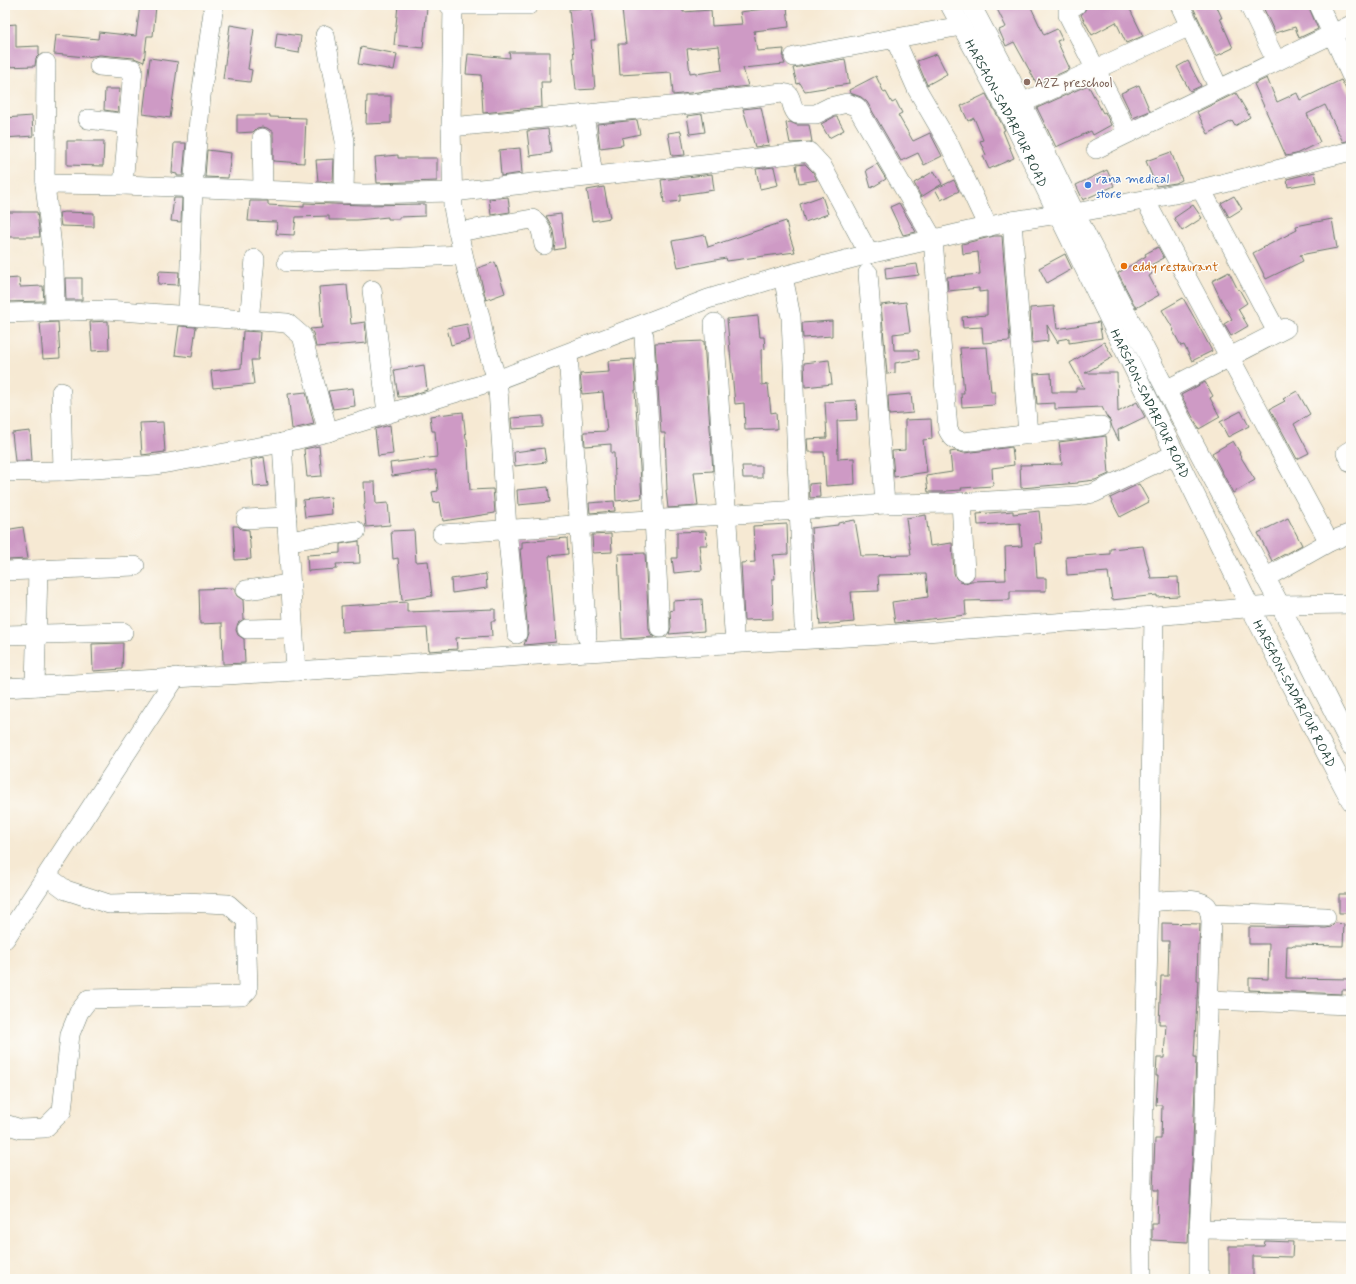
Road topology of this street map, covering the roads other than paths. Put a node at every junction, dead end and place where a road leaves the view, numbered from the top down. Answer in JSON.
{"nodes":[{"id":1,"x":214,"y":5,"type":"edge"},
{"id":2,"x":452,"y":5,"type":"edge"},
{"id":3,"x":529,"y":5,"type":"edge"},
{"id":4,"x":950,"y":5,"type":"edge"},
{"id":5,"x":971,"y":5,"type":"edge"},
{"id":6,"x":1076,"y":5,"type":"edge"},
{"id":7,"x":1180,"y":5,"type":"edge"},
{"id":8,"x":1249,"y":5,"type":"edge"},
{"id":9,"x":1319,"y":5,"type":"edge"},
{"id":10,"x":1351,"y":25,"type":"edge"},
{"id":11,"x":962,"y":26,"type":"junction"},
{"id":12,"x":1190,"y":26,"type":"junction"},
{"id":13,"x":1332,"y":34,"type":"junction"},
{"id":14,"x":325,"y":35,"type":"dead end"},
{"id":15,"x":895,"y":39,"type":"junction"},
{"id":16,"x":794,"y":57,"type":"dead end"},
{"id":17,"x":1276,"y":61,"type":"junction"},
{"id":18,"x":46,"y":63,"type":"dead end"},
{"id":19,"x":99,"y":66,"type":"dead end"},
{"id":20,"x":1095,"y":69,"type":"junction"},
{"id":21,"x":1351,"y":74,"type":"edge"},
{"id":22,"x":1220,"y":89,"type":"junction"},
{"id":23,"x":1022,"y":103,"type":"junction"},
{"id":24,"x":584,"y":114,"type":"junction"},
{"id":25,"x":88,"y":119,"type":"dead end"},
{"id":26,"x":128,"y":124,"type":"junction"},
{"id":27,"x":451,"y":127,"type":"junction"},
{"id":28,"x":1128,"y":134,"type":"junction"},
{"id":29,"x":262,"y":138,"type":"dead end"},
{"id":30,"x":1096,"y":149,"type":"dead end"},
{"id":31,"x":1351,"y":150,"type":"edge"},
{"id":32,"x":593,"y":176,"type":"junction"},
{"id":33,"x":45,"y":184,"type":"junction"},
{"id":34,"x":123,"y":185,"type":"junction"},
{"id":35,"x":193,"y":187,"type":"junction"},
{"id":36,"x":1201,"y":189,"type":"junction"},
{"id":37,"x":263,"y":190,"type":"junction"},
{"id":38,"x":453,"y":192,"type":"junction"},
{"id":39,"x":344,"y":193,"type":"junction"},
{"id":40,"x":1145,"y":200,"type":"junction"},
{"id":41,"x":1067,"y":213,"type":"junction"},
{"id":42,"x":1012,"y":221,"type":"junction"},
{"id":43,"x":988,"y":228,"type":"junction"},
{"id":44,"x":458,"y":232,"type":"junction"},
{"id":45,"x":933,"y":239,"type":"junction"},
{"id":46,"x":544,"y":245,"type":"dead end"},
{"id":47,"x":869,"y":254,"type":"junction"},
{"id":48,"x":463,"y":255,"type":"junction"},
{"id":49,"x":255,"y":259,"type":"dead end"},
{"id":50,"x":287,"y":262,"type":"dead end"},
{"id":51,"x":868,"y":273,"type":"dead end"},
{"id":52,"x":783,"y":276,"type":"junction"},
{"id":53,"x":372,"y":290,"type":"dead end"},
{"id":54,"x":55,"y":311,"type":"junction"},
{"id":55,"x":5,"y":313,"type":"edge"},
{"id":56,"x":188,"y":316,"type":"junction"},
{"id":57,"x":249,"y":321,"type":"junction"},
{"id":58,"x":714,"y":323,"type":"dead end"},
{"id":59,"x":644,"y":336,"type":"dead end"},
{"id":60,"x":568,"y":354,"type":"junction"},
{"id":61,"x":1229,"y":357,"type":"junction"},
{"id":62,"x":497,"y":385,"type":"junction"},
{"id":63,"x":1166,"y":390,"type":"junction"},
{"id":64,"x":61,"y":392,"type":"dead end"},
{"id":65,"x":387,"y":413,"type":"junction"},
{"id":66,"x":1101,"y":426,"type":"dead end"},
{"id":67,"x":328,"y":432,"type":"junction"},
{"id":68,"x":1028,"y":435,"type":"junction"},
{"id":69,"x":282,"y":443,"type":"junction"},
{"id":70,"x":1351,"y":450,"type":"edge"},
{"id":71,"x":1175,"y":454,"type":"junction"},
{"id":72,"x":1351,"y":463,"type":"edge"},
{"id":73,"x":63,"y":471,"type":"junction"},
{"id":74,"x":5,"y":472,"type":"edge"},
{"id":75,"x":961,"y":502,"type":"junction"},
{"id":76,"x":885,"y":504,"type":"junction"},
{"id":77,"x":798,"y":510,"type":"junction"},
{"id":78,"x":727,"y":515,"type":"junction"},
{"id":79,"x":287,"y":517,"type":"junction"},
{"id":80,"x":246,"y":520,"type":"dead end"},
{"id":81,"x":654,"y":520,"type":"junction"},
{"id":82,"x":580,"y":525,"type":"junction"},
{"id":83,"x":507,"y":530,"type":"junction"},
{"id":84,"x":356,"y":531,"type":"dead end"},
{"id":85,"x":1351,"y":533,"type":"edge"},
{"id":86,"x":442,"y":534,"type":"dead end"},
{"id":87,"x":288,"y":541,"type":"junction"},
{"id":88,"x":1329,"y":542,"type":"junction"},
{"id":89,"x":135,"y":566,"type":"dead end"},
{"id":90,"x":38,"y":570,"type":"junction"},
{"id":91,"x":5,"y":571,"type":"edge"},
{"id":92,"x":965,"y":572,"type":"dead end"},
{"id":93,"x":1265,"y":578,"type":"junction"},
{"id":94,"x":291,"y":584,"type":"junction"},
{"id":95,"x":246,"y":590,"type":"dead end"},
{"id":96,"x":1351,"y":604,"type":"edge"},
{"id":97,"x":1280,"y":605,"type":"junction"},
{"id":98,"x":1250,"y":607,"type":"junction"},
{"id":99,"x":1154,"y":616,"type":"junction"},
{"id":100,"x":804,"y":625,"type":"dead end"},
{"id":101,"x":293,"y":628,"type":"junction"},
{"id":102,"x":660,"y":628,"type":"dead end"},
{"id":103,"x":247,"y":629,"type":"dead end"},
{"id":104,"x":734,"y":631,"type":"dead end"},
{"id":105,"x":123,"y":632,"type":"dead end"},
{"id":106,"x":36,"y":634,"type":"junction"},
{"id":107,"x":517,"y":634,"type":"dead end"},
{"id":108,"x":5,"y":635,"type":"edge"},
{"id":109,"x":587,"y":637,"type":"dead end"},
{"id":110,"x":296,"y":671,"type":"junction"},
{"id":111,"x":176,"y":677,"type":"junction"},
{"id":112,"x":35,"y":686,"type":"junction"},
{"id":113,"x":5,"y":688,"type":"edge"},
{"id":114,"x":1351,"y":746,"type":"edge"},
{"id":115,"x":1351,"y":801,"type":"edge"},
{"id":116,"x":46,"y":876,"type":"junction"},
{"id":117,"x":1149,"y":902,"type":"junction"},
{"id":118,"x":1210,"y":913,"type":"junction"},
{"id":119,"x":1326,"y":917,"type":"dead end"},
{"id":120,"x":5,"y":939,"type":"edge"},
{"id":121,"x":1208,"y":1000,"type":"junction"},
{"id":122,"x":1351,"y":1005,"type":"edge"},
{"id":123,"x":5,"y":1124,"type":"edge"},
{"id":124,"x":1199,"y":1229,"type":"junction"},
{"id":125,"x":1351,"y":1231,"type":"edge"},
{"id":126,"x":1142,"y":1279,"type":"edge"},
{"id":127,"x":1199,"y":1279,"type":"edge"}],
"edges":[{"from":1,"to":35,"type":"street"},
{"from":2,"to":3,"type":"street"},
{"from":2,"to":27,"type":"street"},
{"from":4,"to":11,"type":"street","name":"HARSAON-SADARPUR ROAD"},
{"from":5,"to":23,"type":"street","name":"HARSAON-SADARPUR ROAD"},
{"from":6,"to":20,"type":"street"},
{"from":7,"to":12,"type":"street"},
{"from":8,"to":17,"type":"street"},
{"from":9,"to":13,"type":"street"},
{"from":10,"to":13,"type":"street"},
{"from":11,"to":15,"type":"street"},
{"from":11,"to":41,"type":"street","name":"HARSAON-SADARPUR ROAD"},
{"from":12,"to":20,"type":"street"},
{"from":12,"to":22,"type":"street"},
{"from":13,"to":17,"type":"street"},
{"from":13,"to":21,"type":"street"},
{"from":14,"to":39,"type":"street"},
{"from":15,"to":16,"type":"street"},
{"from":15,"to":43,"type":"street"},
{"from":17,"to":22,"type":"street"},
{"from":18,"to":33,"type":"street"},
{"from":19,"to":26,"type":"street"},
{"from":20,"to":23,"type":"street"},
{"from":20,"to":28,"type":"street"},
{"from":22,"to":28,"type":"street"},
{"from":23,"to":41,"type":"street","name":"HARSAON-SADARPUR ROAD"},
{"from":24,"to":27,"type":"street"},
{"from":24,"to":32,"type":"street"},
{"from":24,"to":45,"type":"street"},
{"from":25,"to":26,"type":"street"},
{"from":26,"to":34,"type":"street"},
{"from":27,"to":38,"type":"street"},
{"from":28,"to":30,"type":"street"},
{"from":29,"to":37,"type":"street"},
{"from":31,"to":36,"type":"street"},
{"from":32,"to":38,"type":"street"},
{"from":32,"to":47,"type":"street"},
{"from":33,"to":34,"type":"street"},
{"from":33,"to":54,"type":"street"},
{"from":34,"to":35,"type":"street"},
{"from":35,"to":37,"type":"street"},
{"from":35,"to":56,"type":"street"},
{"from":36,"to":40,"type":"street"},
{"from":36,"to":61,"type":"street"},
{"from":37,"to":39,"type":"street"},
{"from":38,"to":39,"type":"street"},
{"from":38,"to":44,"type":"street"},
{"from":40,"to":41,"type":"street"},
{"from":40,"to":61,"type":"street"},
{"from":41,"to":42,"type":"street"},
{"from":41,"to":63,"type":"street","name":"HARSAON-SADARPUR ROAD"},
{"from":41,"to":71,"type":"street","name":"HARSAON-SADARPUR ROAD"},
{"from":42,"to":43,"type":"street"},
{"from":42,"to":68,"type":"street"},
{"from":43,"to":45,"type":"street"},
{"from":44,"to":46,"type":"street"},
{"from":44,"to":48,"type":"street"},
{"from":45,"to":47,"type":"street"},
{"from":45,"to":68,"type":"street"},
{"from":47,"to":52,"type":"street"},
{"from":48,"to":50,"type":"street"},
{"from":48,"to":62,"type":"street"},
{"from":49,"to":57,"type":"street"},
{"from":51,"to":76,"type":"street"},
{"from":52,"to":60,"type":"street"},
{"from":52,"to":77,"type":"street"},
{"from":53,"to":65,"type":"street"},
{"from":54,"to":55,"type":"street"},
{"from":54,"to":56,"type":"street"},
{"from":56,"to":57,"type":"street"},
{"from":57,"to":67,"type":"street"},
{"from":58,"to":78,"type":"street"},
{"from":59,"to":81,"type":"street"},
{"from":60,"to":62,"type":"street"},
{"from":60,"to":82,"type":"street"},
{"from":61,"to":63,"type":"street"},
{"from":61,"to":88,"type":"street"},
{"from":62,"to":65,"type":"street"},
{"from":62,"to":83,"type":"street"},
{"from":63,"to":93,"type":"street","name":"HARSAON-SADARPUR ROAD"},
{"from":64,"to":73,"type":"street"},
{"from":65,"to":67,"type":"street"},
{"from":66,"to":68,"type":"street"},
{"from":67,"to":69,"type":"street"},
{"from":69,"to":73,"type":"street"},
{"from":69,"to":79,"type":"street"},
{"from":70,"to":72,"type":"street"},
{"from":71,"to":75,"type":"street"},
{"from":71,"to":98,"type":"street","name":"HARSAON-SADARPUR ROAD"},
{"from":73,"to":74,"type":"street"},
{"from":75,"to":76,"type":"street"},
{"from":75,"to":92,"type":"street"},
{"from":76,"to":77,"type":"street"},
{"from":77,"to":78,"type":"street"},
{"from":77,"to":100,"type":"street"},
{"from":78,"to":81,"type":"street"},
{"from":78,"to":104,"type":"street"},
{"from":79,"to":80,"type":"street"},
{"from":79,"to":87,"type":"street"},
{"from":81,"to":82,"type":"street"},
{"from":81,"to":102,"type":"street"},
{"from":82,"to":83,"type":"street"},
{"from":82,"to":109,"type":"street"},
{"from":83,"to":86,"type":"street"},
{"from":83,"to":107,"type":"street"},
{"from":84,"to":87,"type":"street"},
{"from":85,"to":88,"type":"street"},
{"from":87,"to":94,"type":"street"},
{"from":88,"to":93,"type":"street"},
{"from":89,"to":90,"type":"street"},
{"from":90,"to":91,"type":"street"},
{"from":90,"to":106,"type":"street"},
{"from":93,"to":97,"type":"street","name":"HARSAON-SADARPUR ROAD"},
{"from":94,"to":95,"type":"street"},
{"from":94,"to":101,"type":"street"},
{"from":96,"to":97,"type":"street"},
{"from":97,"to":98,"type":"street"},
{"from":97,"to":114,"type":"street","name":"HARSAON-SADARPUR ROAD"},
{"from":98,"to":99,"type":"street"},
{"from":98,"to":115,"type":"street","name":"HARSAON-SADARPUR ROAD"},
{"from":99,"to":110,"type":"street"},
{"from":99,"to":117,"type":"street"},
{"from":101,"to":103,"type":"street"},
{"from":101,"to":110,"type":"street"},
{"from":105,"to":106,"type":"street"},
{"from":106,"to":108,"type":"street"},
{"from":106,"to":112,"type":"street"},
{"from":110,"to":111,"type":"street"},
{"from":111,"to":112,"type":"street"},
{"from":111,"to":116,"type":"street"},
{"from":112,"to":113,"type":"street"},
{"from":116,"to":120,"type":"street"},
{"from":116,"to":123,"type":"street"},
{"from":117,"to":118,"type":"street"},
{"from":117,"to":126,"type":"street"},
{"from":118,"to":119,"type":"street"},
{"from":118,"to":121,"type":"street"},
{"from":121,"to":122,"type":"street"},
{"from":121,"to":124,"type":"street"},
{"from":124,"to":125,"type":"street"},
{"from":124,"to":127,"type":"street"}]}
